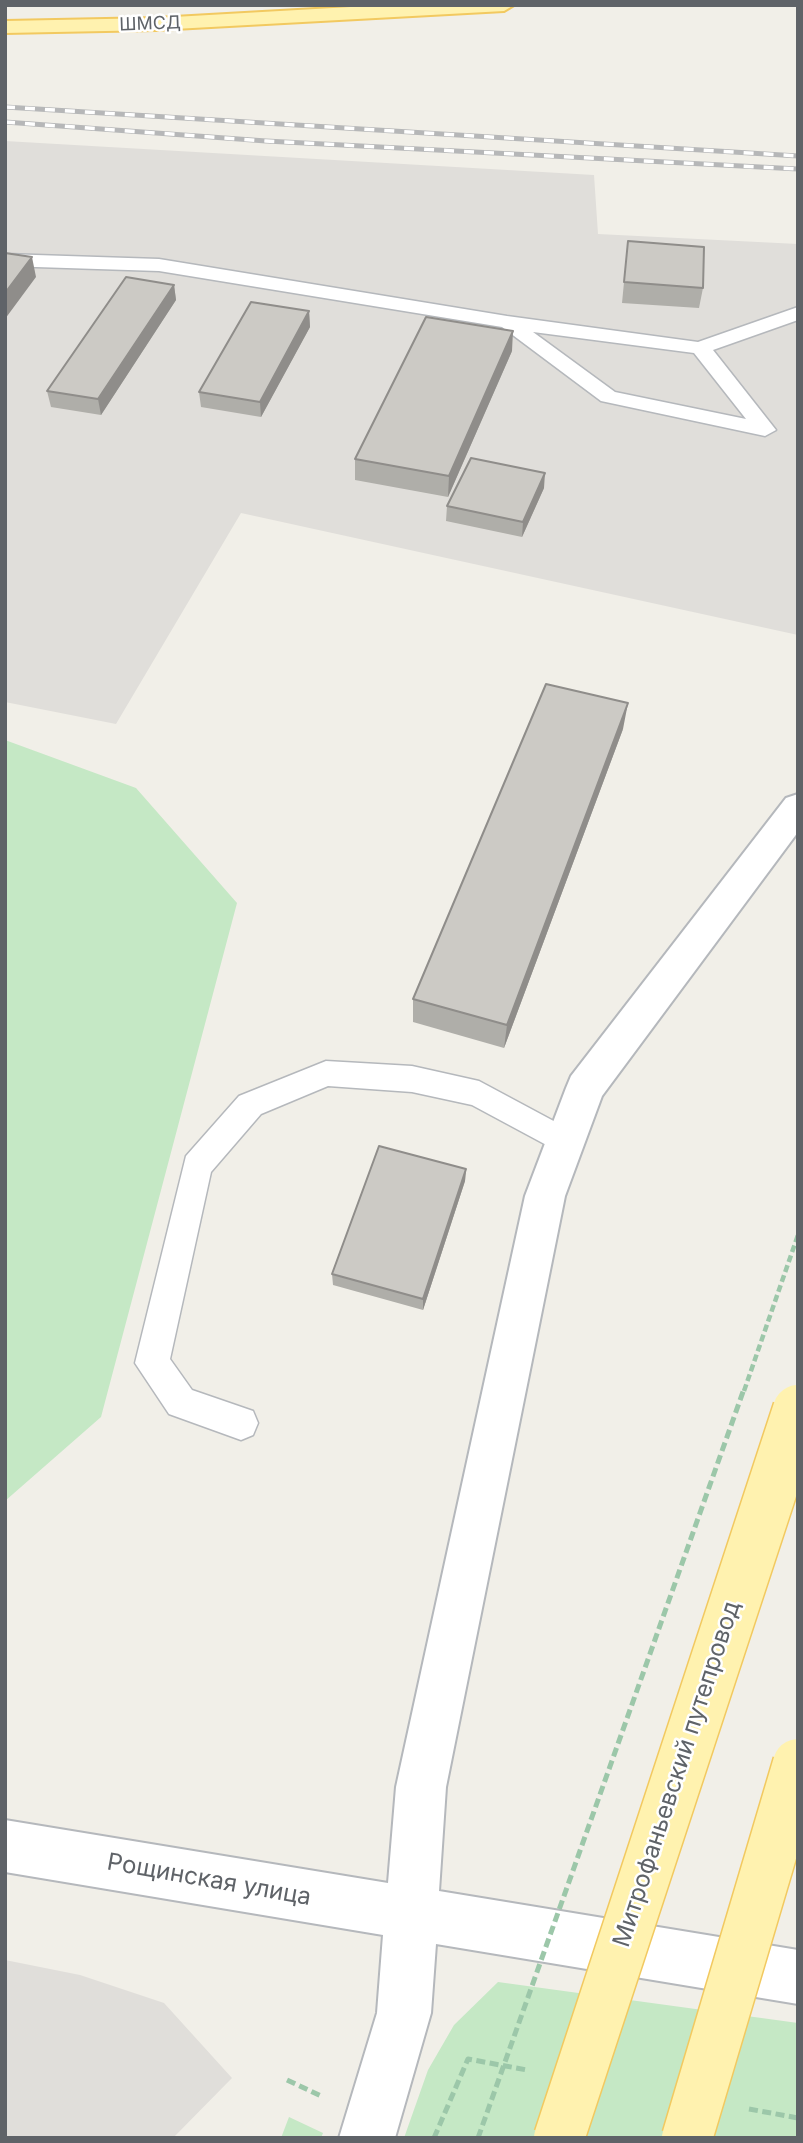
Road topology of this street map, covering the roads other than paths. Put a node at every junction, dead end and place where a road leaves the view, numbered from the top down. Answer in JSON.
{"nodes":[{"id":1,"x":504,"y":5,"type":"edge"},
{"id":2,"x":5,"y":27,"type":"edge"},
{"id":3,"x":5,"y":260,"type":"edge"},
{"id":4,"x":798,"y":313,"type":"edge"},
{"id":5,"x":508,"y":322,"type":"junction"},
{"id":6,"x":700,"y":348,"type":"junction"},
{"id":7,"x":798,"y":807,"type":"edge"},
{"id":8,"x":565,"y":1142,"type":"junction"},
{"id":9,"x":798,"y":1410,"type":"edge"},
{"id":10,"x":241,"y":1423,"type":"dead end"},
{"id":11,"x":798,"y":1764,"type":"edge"},
{"id":12,"x":5,"y":1846,"type":"edge"},
{"id":13,"x":412,"y":1914,"type":"junction"},
{"id":14,"x":798,"y":1977,"type":"edge"},
{"id":15,"x":351,"y":2120,"type":"edge"},
{"id":16,"x":559,"y":2138,"type":"edge"},
{"id":17,"x":687,"y":2138,"type":"edge"}],
"edges":[{"from":1,"to":2,"type":"main road","name":"ШМСД"},
{"from":3,"to":5,"type":"lane"},
{"from":4,"to":6,"type":"lane"},
{"from":5,"to":6,"type":"lane"},
{"from":5,"to":6,"type":"lane"},
{"from":7,"to":8,"type":"street"},
{"from":8,"to":10,"type":"lane"},
{"from":8,"to":13,"type":"street"},
{"from":9,"to":16,"type":"main road","name":"Митрофаньевский путепровод","bridge":true},
{"from":11,"to":17,"type":"main road","bridge":true},
{"from":12,"to":13,"type":"street","name":"Рощинская улица"},
{"from":13,"to":14,"type":"street","name":"Рощинская улица"},
{"from":13,"to":15,"type":"street"}]}
